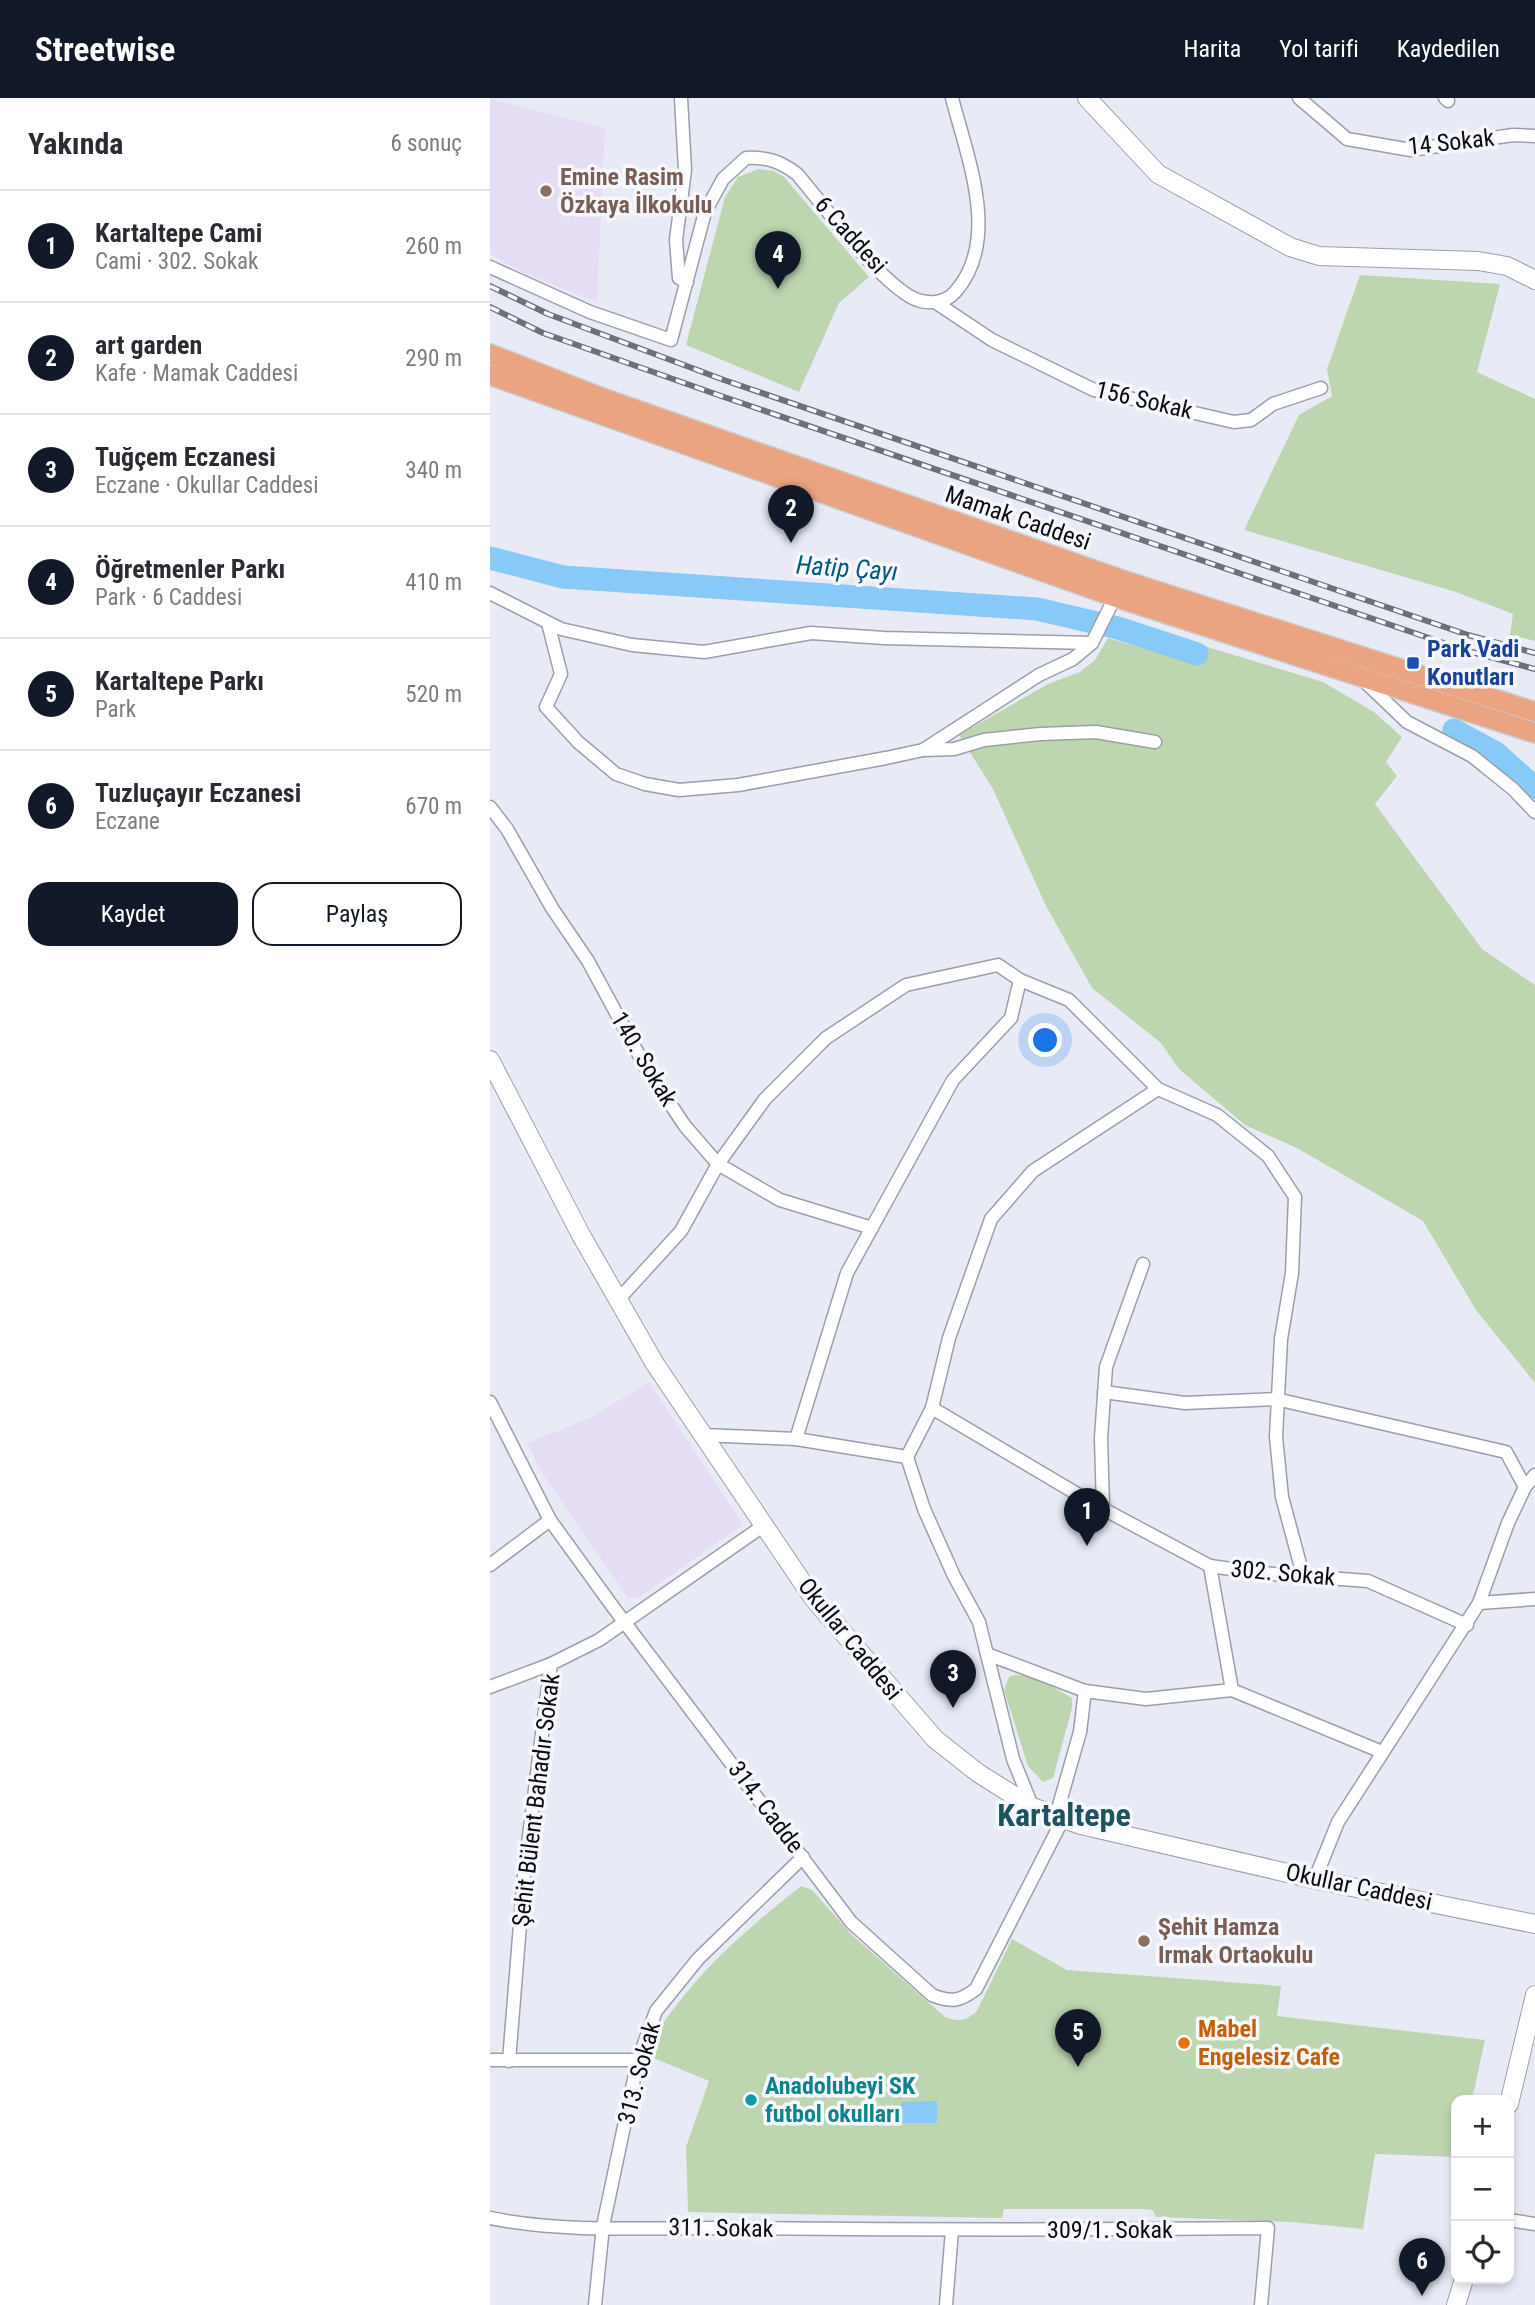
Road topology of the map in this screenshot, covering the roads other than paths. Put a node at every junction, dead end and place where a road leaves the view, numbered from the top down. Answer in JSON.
{"nodes":[{"id":1,"x":681,"y":98,"type":"edge"},
{"id":2,"x":952,"y":98,"type":"edge"},
{"id":3,"x":1087,"y":98,"type":"edge"},
{"id":4,"x":1299,"y":98,"type":"edge"},
{"id":5,"x":1535,"y":136,"type":"edge"},
{"id":6,"x":490,"y":267,"type":"edge"},
{"id":7,"x":1535,"y":280,"type":"edge"},
{"id":8,"x":687,"y":282,"type":"junction"},
{"id":9,"x":938,"y":303,"type":"junction"},
{"id":10,"x":490,"y":355,"type":"edge"},
{"id":11,"x":490,"y":375,"type":"edge"},
{"id":12,"x":1321,"y":388,"type":"dead end"},
{"id":13,"x":490,"y":593,"type":"edge"},
{"id":14,"x":1115,"y":597,"type":"junction"},
{"id":15,"x":548,"y":623,"type":"junction"},
{"id":16,"x":1094,"y":639,"type":"junction"},
{"id":17,"x":1361,"y":677,"type":"junction"},
{"id":18,"x":1535,"y":712,"type":"edge"},
{"id":19,"x":1535,"y":733,"type":"edge"},
{"id":20,"x":1155,"y":742,"type":"dead end"},
{"id":21,"x":923,"y":750,"type":"junction"},
{"id":22,"x":490,"y":807,"type":"edge"},
{"id":23,"x":1535,"y":812,"type":"edge"},
{"id":24,"x":1020,"y":980,"type":"junction"},
{"id":25,"x":490,"y":1060,"type":"edge"},
{"id":26,"x":1158,"y":1089,"type":"junction"},
{"id":27,"x":718,"y":1164,"type":"junction"},
{"id":28,"x":872,"y":1228,"type":"junction"},
{"id":29,"x":1143,"y":1264,"type":"dead end"},
{"id":30,"x":618,"y":1300,"type":"junction"},
{"id":31,"x":1104,"y":1392,"type":"junction"},
{"id":32,"x":1276,"y":1399,"type":"junction"},
{"id":33,"x":490,"y":1402,"type":"edge"},
{"id":34,"x":932,"y":1408,"type":"junction"},
{"id":35,"x":702,"y":1435,"type":"junction"},
{"id":36,"x":796,"y":1439,"type":"junction"},
{"id":37,"x":907,"y":1457,"type":"junction"},
{"id":38,"x":1535,"y":1475,"type":"edge"},
{"id":39,"x":1525,"y":1487,"type":"junction"},
{"id":40,"x":1103,"y":1509,"type":"junction"},
{"id":41,"x":550,"y":1520,"type":"junction"},
{"id":42,"x":763,"y":1526,"type":"junction"},
{"id":43,"x":490,"y":1565,"type":"edge"},
{"id":44,"x":1210,"y":1566,"type":"junction"},
{"id":45,"x":1303,"y":1575,"type":"junction"},
{"id":46,"x":1535,"y":1599,"type":"edge"},
{"id":47,"x":1479,"y":1603,"type":"junction"},
{"id":48,"x":625,"y":1623,"type":"junction"},
{"id":49,"x":1467,"y":1625,"type":"junction"},
{"id":50,"x":987,"y":1654,"type":"junction"},
{"id":51,"x":551,"y":1664,"type":"junction"},
{"id":52,"x":490,"y":1687,"type":"edge"},
{"id":53,"x":1232,"y":1690,"type":"junction"},
{"id":54,"x":1086,"y":1691,"type":"junction"},
{"id":55,"x":1382,"y":1752,"type":"junction"},
{"id":56,"x":1032,"y":1807,"type":"junction"},
{"id":57,"x":1060,"y":1817,"type":"junction"},
{"id":58,"x":803,"y":1857,"type":"junction"},
{"id":59,"x":1315,"y":1879,"type":"junction"},
{"id":60,"x":1535,"y":1924,"type":"edge"},
{"id":61,"x":1535,"y":1995,"type":"edge"},
{"id":62,"x":490,"y":2060,"type":"edge"},
{"id":63,"x":638,"y":2060,"type":"junction"},
{"id":64,"x":509,"y":2061,"type":"junction"},
{"id":65,"x":1511,"y":2095,"type":"edge"},
{"id":66,"x":490,"y":2218,"type":"edge"},
{"id":67,"x":1514,"y":2221,"type":"edge"},
{"id":68,"x":1535,"y":2224,"type":"edge"},
{"id":69,"x":603,"y":2226,"type":"junction"},
{"id":70,"x":952,"y":2230,"type":"junction"},
{"id":71,"x":1462,"y":2284,"type":"edge"},
{"id":72,"x":595,"y":2305,"type":"edge"},
{"id":73,"x":946,"y":2305,"type":"edge"},
{"id":74,"x":1261,"y":2305,"type":"edge"},
{"id":75,"x":1456,"y":2305,"type":"edge"}],
"edges":[{"from":1,"to":8,"type":"street"},
{"from":2,"to":9,"type":"street"},
{"from":3,"to":7,"type":"street"},
{"from":4,"to":5,"type":"street","name":"14 Sokak"},
{"from":6,"to":8,"type":"street","name":"6 Caddesi"},
{"from":8,"to":9,"type":"street","name":"6 Caddesi"},
{"from":9,"to":12,"type":"street","name":"156 Sokak"},
{"from":10,"to":18,"type":"main road","name":"Mamak Caddesi"},
{"from":11,"to":14,"type":"main road","name":"Mamak Caddesi"},
{"from":13,"to":15,"type":"street"},
{"from":14,"to":16,"type":"street"},
{"from":14,"to":17,"type":"main road","name":"Mamak Caddesi"},
{"from":15,"to":16,"type":"street"},
{"from":15,"to":21,"type":"street"},
{"from":16,"to":21,"type":"street"},
{"from":17,"to":19,"type":"main road","name":"Mamak Caddesi"},
{"from":17,"to":23,"type":"street"},
{"from":20,"to":21,"type":"street"},
{"from":22,"to":27,"type":"street","name":"140. Sokak"},
{"from":24,"to":26,"type":"street"},
{"from":24,"to":27,"type":"street"},
{"from":24,"to":28,"type":"street"},
{"from":25,"to":30,"type":"street","name":"Okullar Caddesi"},
{"from":26,"to":32,"type":"street"},
{"from":26,"to":34,"type":"street"},
{"from":27,"to":28,"type":"street","name":"140. Sokak"},
{"from":27,"to":30,"type":"street"},
{"from":28,"to":36,"type":"street"},
{"from":29,"to":31,"type":"street"},
{"from":30,"to":35,"type":"street","name":"Okullar Caddesi"},
{"from":31,"to":32,"type":"street"},
{"from":31,"to":40,"type":"street"},
{"from":32,"to":39,"type":"street"},
{"from":32,"to":45,"type":"street"},
{"from":33,"to":41,"type":"street","name":"314. Cadde"},
{"from":34,"to":37,"type":"street"},
{"from":34,"to":40,"type":"street","name":"302. Sokak"},
{"from":35,"to":36,"type":"street"},
{"from":35,"to":42,"type":"street","name":"Okullar Caddesi"},
{"from":36,"to":37,"type":"street"},
{"from":37,"to":50,"type":"street"},
{"from":38,"to":39,"type":"street"},
{"from":39,"to":47,"type":"street"},
{"from":40,"to":44,"type":"street","name":"302. Sokak"},
{"from":41,"to":43,"type":"street"},
{"from":41,"to":48,"type":"street","name":"314. Cadde"},
{"from":42,"to":48,"type":"street","name":"Şehit Bülent Bahadır Sokak"},
{"from":42,"to":56,"type":"street","name":"Okullar Caddesi"},
{"from":44,"to":45,"type":"street","name":"302. Sokak"},
{"from":44,"to":53,"type":"street"},
{"from":45,"to":49,"type":"street","name":"302. Sokak"},
{"from":46,"to":47,"type":"street"},
{"from":47,"to":49,"type":"street"},
{"from":48,"to":51,"type":"street","name":"Şehit Bülent Bahadır Sokak"},
{"from":48,"to":58,"type":"street","name":"314. Cadde"},
{"from":49,"to":55,"type":"street"},
{"from":50,"to":54,"type":"street"},
{"from":50,"to":56,"type":"street"},
{"from":51,"to":52,"type":"street"},
{"from":51,"to":64,"type":"street","name":"Şehit Bülent Bahadır Sokak"},
{"from":53,"to":54,"type":"street"},
{"from":53,"to":55,"type":"street"},
{"from":54,"to":57,"type":"street","name":"314. Cadde"},
{"from":55,"to":59,"type":"street"},
{"from":56,"to":57,"type":"street","name":"Okullar Caddesi"},
{"from":57,"to":58,"type":"street","name":"314. Cadde"},
{"from":57,"to":59,"type":"street","name":"Okullar Caddesi"},
{"from":58,"to":63,"type":"street","name":"313. Sokak"},
{"from":59,"to":60,"type":"street","name":"Okullar Caddesi"},
{"from":61,"to":65,"type":"street"},
{"from":62,"to":64,"type":"street"},
{"from":63,"to":64,"type":"street"},
{"from":63,"to":69,"type":"street","name":"313. Sokak"},
{"from":66,"to":69,"type":"street","name":"311. Sokak"},
{"from":67,"to":68,"type":"street"},
{"from":69,"to":70,"type":"street","name":"311. Sokak"},
{"from":69,"to":72,"type":"street","name":"313. Sokak"},
{"from":70,"to":73,"type":"street"},
{"from":70,"to":74,"type":"street","name":"309/1. Sokak"},
{"from":71,"to":75,"type":"street"}]}
